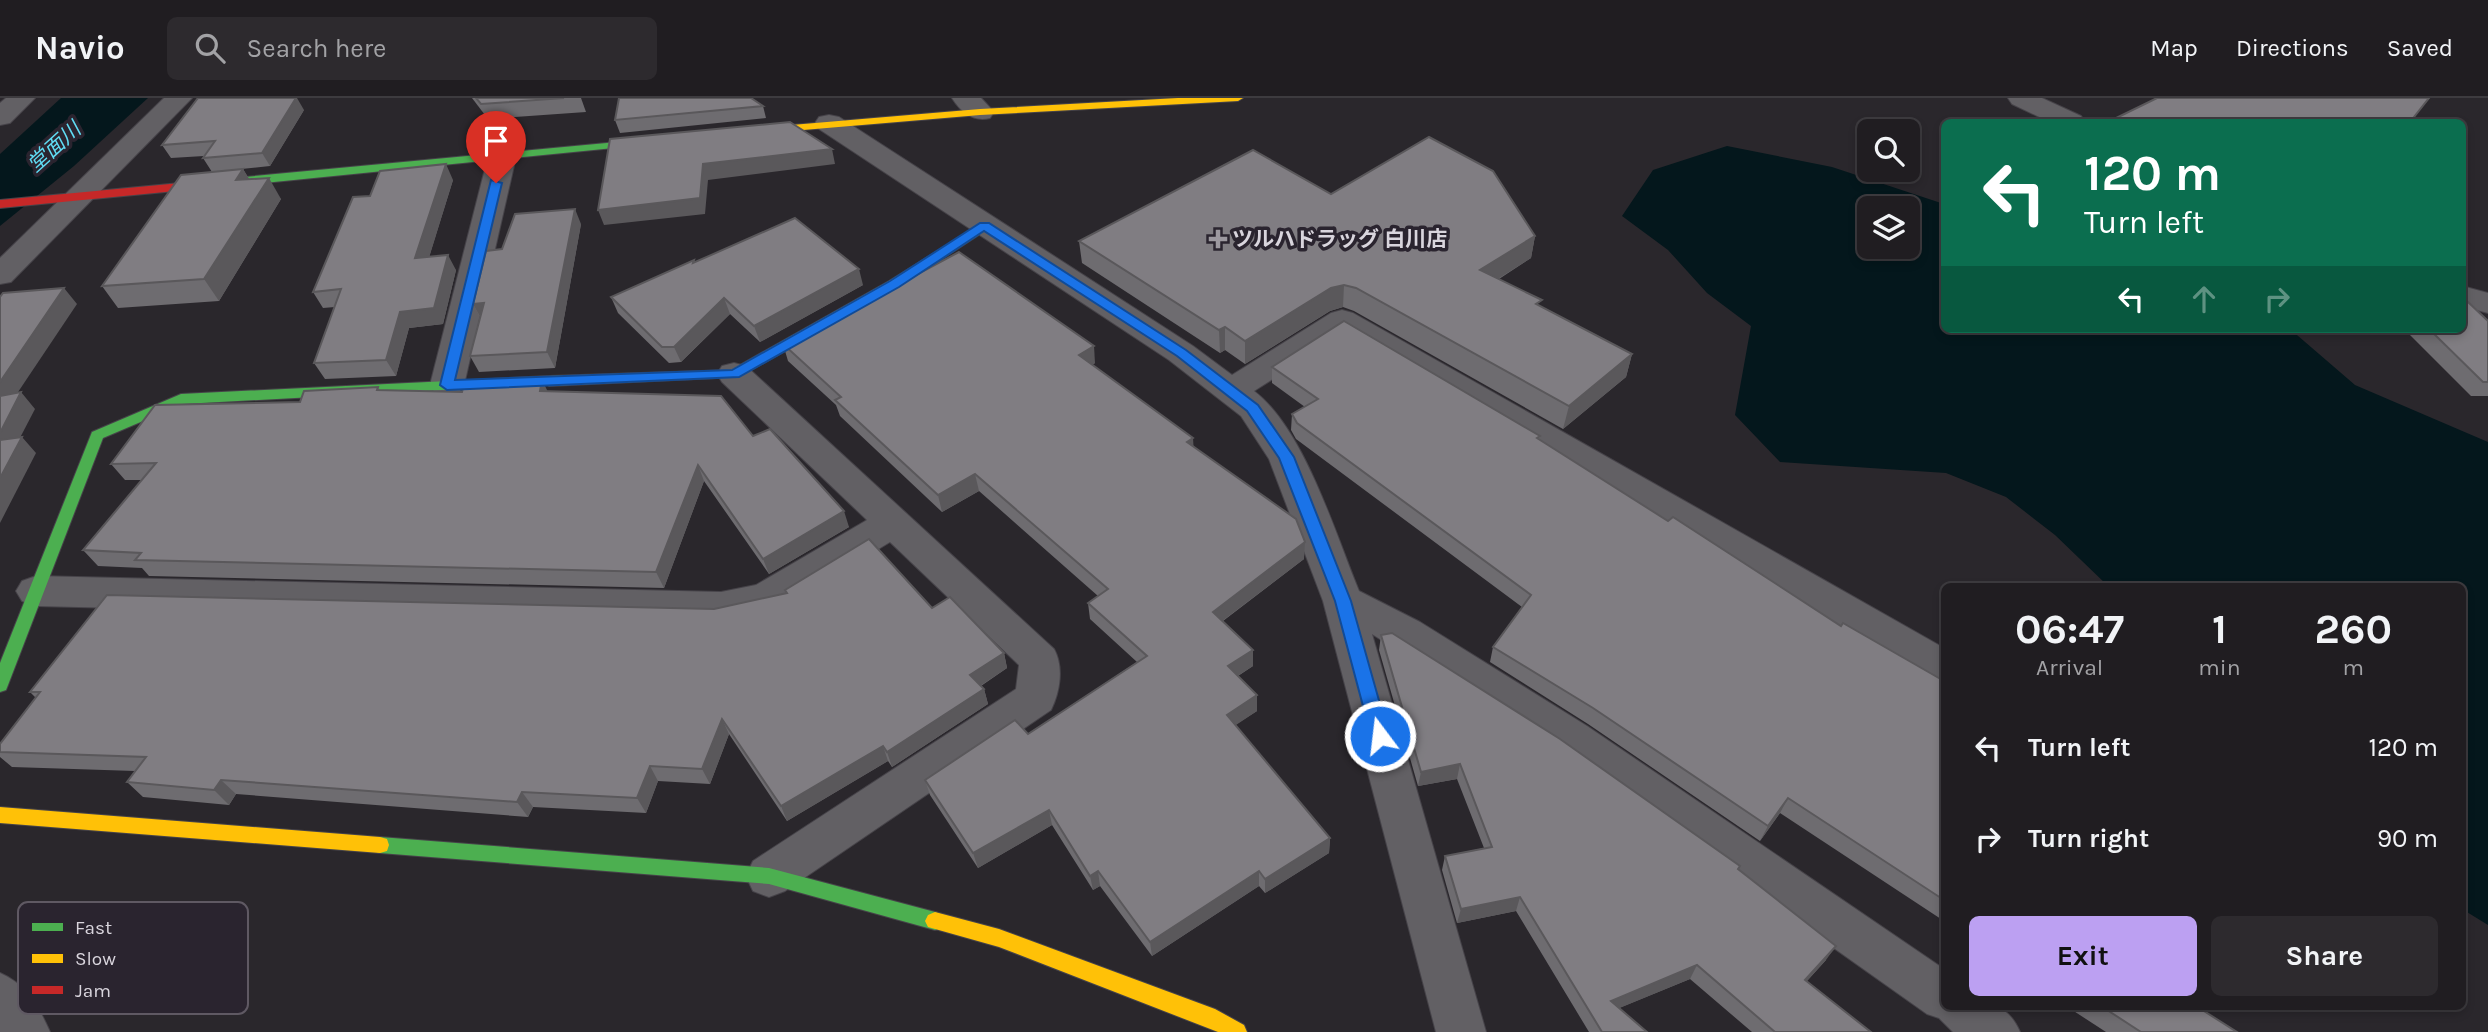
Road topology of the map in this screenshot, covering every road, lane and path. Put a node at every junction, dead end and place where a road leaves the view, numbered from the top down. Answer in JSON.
{"nodes":[{"id":1,"x":22,"y":98,"type":"edge"},
{"id":2,"x":179,"y":98,"type":"edge"},
{"id":3,"x":1238,"y":98,"type":"edge"},
{"id":4,"x":2021,"y":98,"type":"edge"},
{"id":5,"x":972,"y":105,"type":"edge"},
{"id":6,"x":0,"y":117,"type":"edge"},
{"id":7,"x":2065,"y":119,"type":"edge"},
{"id":8,"x":829,"y":123,"type":"junction"},
{"id":9,"x":733,"y":133,"type":"edge"},
{"id":10,"x":679,"y":139,"type":"edge"},
{"id":11,"x":502,"y":157,"type":"junction"},
{"id":12,"x":79,"y":195,"type":"junction"},
{"id":13,"x":0,"y":204,"type":"edge"},
{"id":14,"x":984,"y":226,"type":"junction"},
{"id":15,"x":0,"y":275,"type":"edge"},
{"id":16,"x":2466,"y":297,"type":"edge"},
{"id":17,"x":2488,"y":303,"type":"edge"},
{"id":18,"x":734,"y":374,"type":"junction"},
{"id":19,"x":447,"y":385,"type":"junction"},
{"id":20,"x":1232,"y":390,"type":"junction"},
{"id":21,"x":893,"y":522,"type":"junction"},
{"id":22,"x":36,"y":591,"type":"junction"},
{"id":23,"x":1343,"y":601,"type":"junction"},
{"id":24,"x":1941,"y":666,"type":"edge"},
{"id":25,"x":0,"y":685,"type":"edge"},
{"id":26,"x":0,"y":814,"type":"edge"},
{"id":27,"x":769,"y":876,"type":"junction"},
{"id":28,"x":1941,"y":995,"type":"edge"},
{"id":29,"x":0,"y":997,"type":"edge"},
{"id":30,"x":1964,"y":1010,"type":"edge"},
{"id":31,"x":25,"y":1032,"type":"edge"},
{"id":32,"x":1237,"y":1032,"type":"edge"},
{"id":33,"x":1461,"y":1032,"type":"edge"},
{"id":34,"x":1995,"y":1032,"type":"edge"}],
"edges":[{"from":1,"to":6,"type":"street"},
{"from":2,"to":12,"type":"street"},
{"from":3,"to":5,"type":"street"},
{"from":4,"to":7,"type":"street"},
{"from":5,"to":8,"type":"street"},
{"from":8,"to":9,"type":"street"},
{"from":8,"to":14,"type":"street"},
{"from":10,"to":11,"type":"street"},
{"from":11,"to":12,"type":"street"},
{"from":11,"to":19,"type":"street"},
{"from":12,"to":13,"type":"street"},
{"from":12,"to":15,"type":"street"},
{"from":14,"to":18,"type":"street"},
{"from":14,"to":20,"type":"street"},
{"from":16,"to":17,"type":"street"},
{"from":18,"to":19,"type":"street"},
{"from":18,"to":21,"type":"street"},
{"from":19,"to":22,"type":"street"},
{"from":20,"to":23,"type":"street"},
{"from":20,"to":24,"type":"street"},
{"from":21,"to":22,"type":"street"},
{"from":21,"to":27,"type":"street"},
{"from":22,"to":25,"type":"street"},
{"from":23,"to":28,"type":"street"},
{"from":23,"to":33,"type":"street"},
{"from":26,"to":27,"type":"street"},
{"from":27,"to":32,"type":"street"},
{"from":29,"to":31,"type":"street"},
{"from":30,"to":34,"type":"street"}]}
